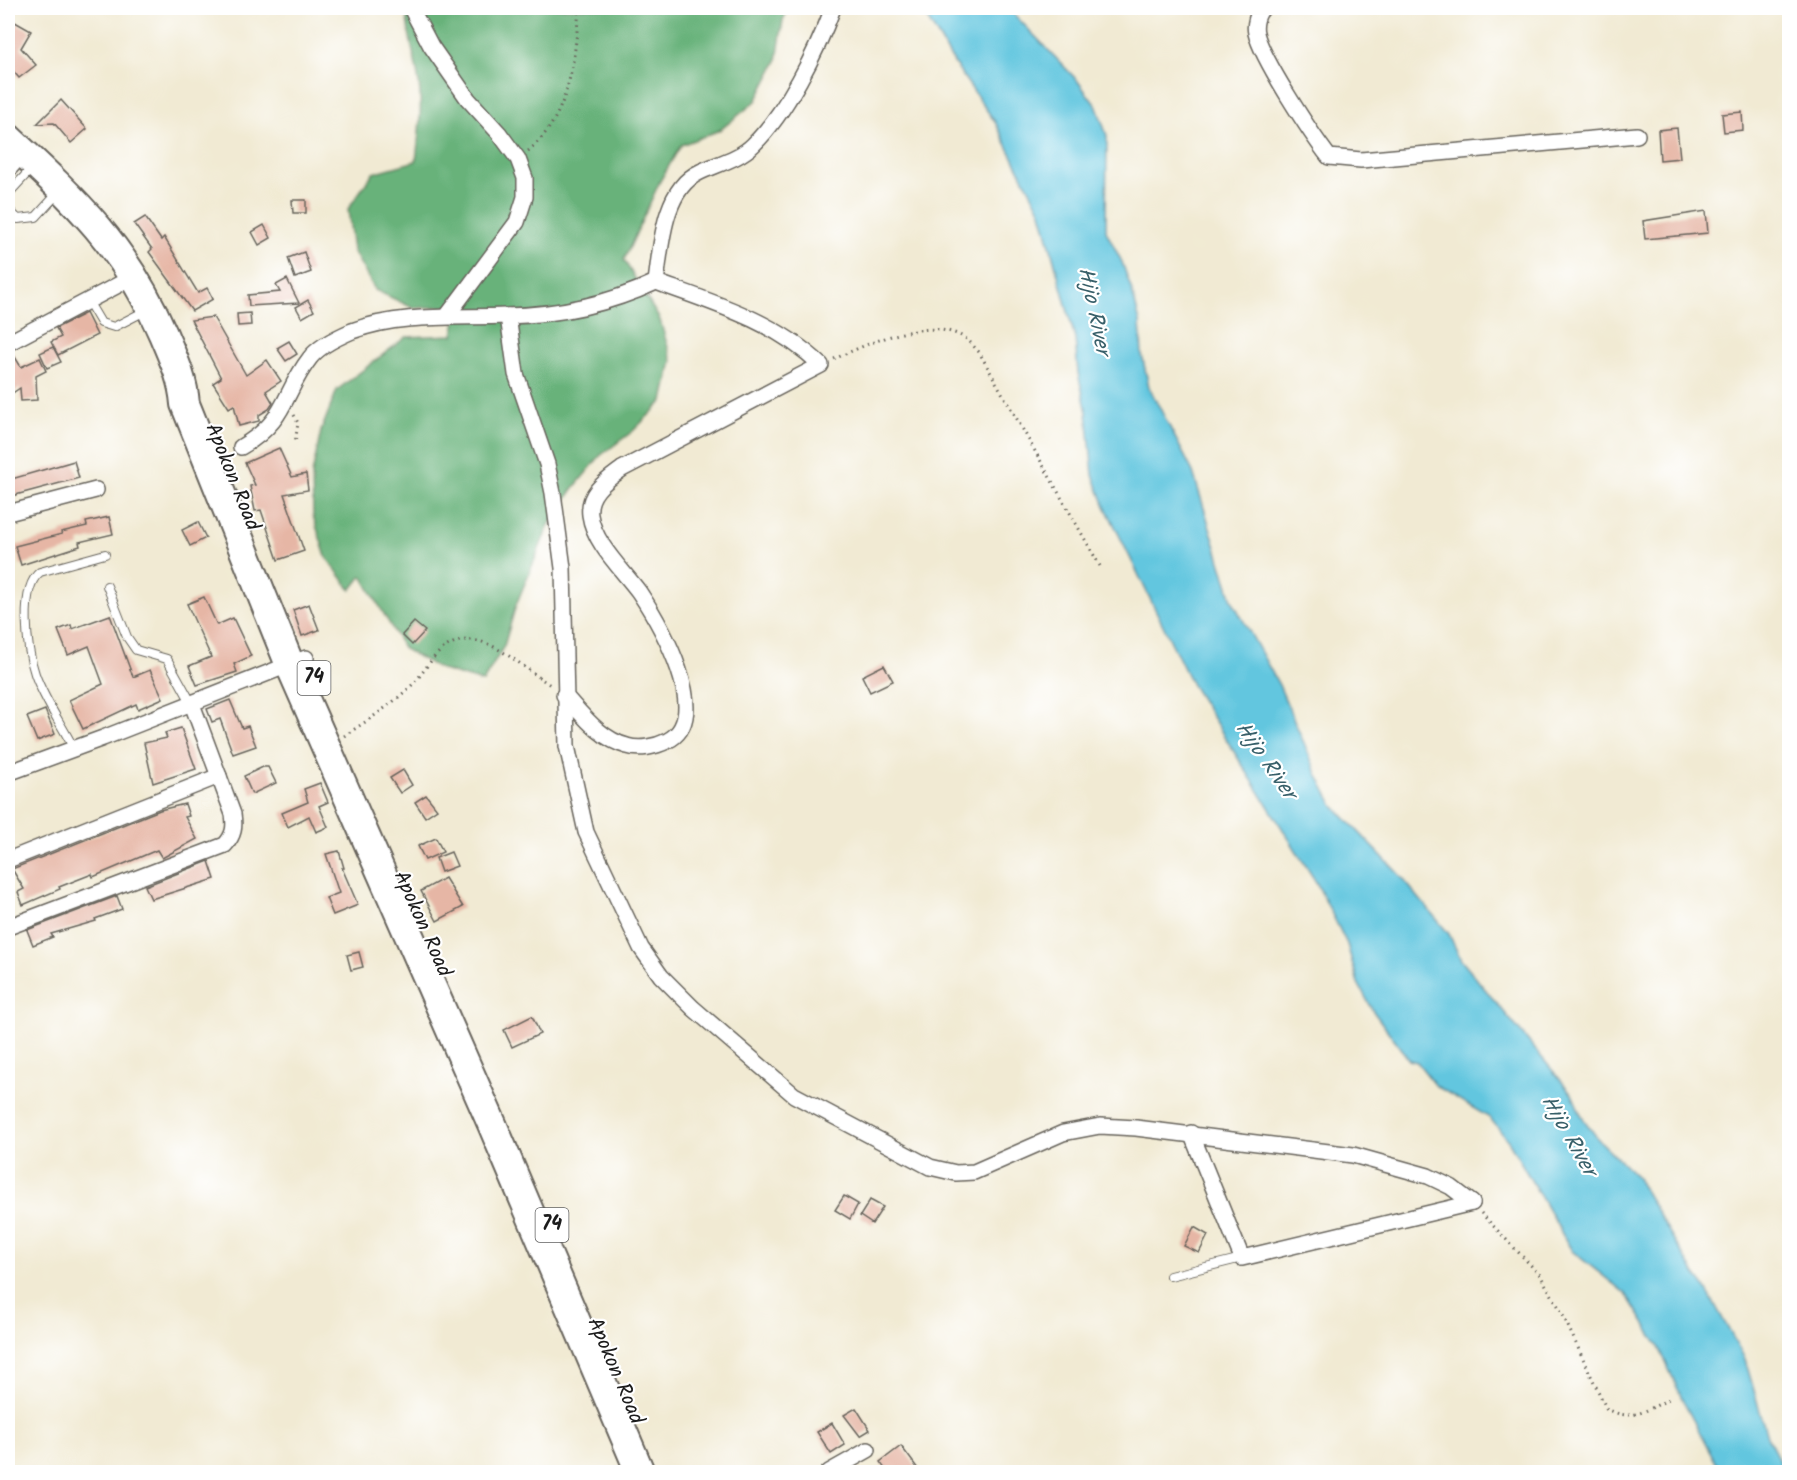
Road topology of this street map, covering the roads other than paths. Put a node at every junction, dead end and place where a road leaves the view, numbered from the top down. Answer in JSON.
{"nodes":[{"id":1,"x":411,"y":8,"type":"edge"},
{"id":2,"x":832,"y":8,"type":"edge"},
{"id":3,"x":1263,"y":8,"type":"edge"},
{"id":4,"x":1637,"y":135,"type":"dead end"},
{"id":5,"x":19,"y":156,"type":"edge"},
{"id":6,"x":62,"y":188,"type":"junction"},
{"id":7,"x":8,"y":194,"type":"edge"},
{"id":8,"x":8,"y":209,"type":"edge"},
{"id":9,"x":135,"y":276,"type":"junction"},
{"id":10,"x":656,"y":282,"type":"junction"},
{"id":11,"x":88,"y":301,"type":"junction"},
{"id":12,"x":152,"y":308,"type":"junction"},
{"id":13,"x":447,"y":316,"type":"junction"},
{"id":14,"x":508,"y":316,"type":"junction"},
{"id":15,"x":8,"y":343,"type":"edge"},
{"id":16,"x":242,"y":447,"type":"dead end"},
{"id":17,"x":96,"y":490,"type":"dead end"},
{"id":18,"x":8,"y":513,"type":"edge"},
{"id":19,"x":105,"y":554,"type":"dead end"},
{"id":20,"x":107,"y":586,"type":"dead end"},
{"id":21,"x":298,"y":661,"type":"junction"},
{"id":22,"x":564,"y":695,"type":"junction"},
{"id":23,"x":192,"y":704,"type":"junction"},
{"id":24,"x":74,"y":749,"type":"junction"},
{"id":25,"x":8,"y":772,"type":"edge"},
{"id":26,"x":219,"y":776,"type":"junction"},
{"id":27,"x":8,"y":860,"type":"edge"},
{"id":28,"x":8,"y":927,"type":"edge"},
{"id":29,"x":1191,"y":1133,"type":"junction"},
{"id":30,"x":1242,"y":1258,"type":"junction"},
{"id":31,"x":1170,"y":1276,"type":"dead end"},
{"id":32,"x":868,"y":1450,"type":"dead end"},
{"id":33,"x":640,"y":1473,"type":"edge"},
{"id":34,"x":658,"y":1473,"type":"edge"},
{"id":35,"x":829,"y":1473,"type":"edge"}],
"edges":[{"from":1,"to":13,"type":"street"},
{"from":2,"to":10,"type":"street"},
{"from":3,"to":4,"type":"street"},
{"from":5,"to":6,"type":"highway","name":"Apokon Road","number":"74"},
{"from":5,"to":7,"type":"lane"},
{"from":6,"to":8,"type":"lane"},
{"from":6,"to":9,"type":"highway","name":"Apokon Road","number":"74"},
{"from":9,"to":11,"type":"street"},
{"from":9,"to":12,"type":"highway","name":"Apokon Road","number":"74"},
{"from":10,"to":14,"type":"street"},
{"from":10,"to":22,"type":"street"},
{"from":11,"to":12,"type":"lane"},
{"from":11,"to":15,"type":"street"},
{"from":12,"to":21,"type":"highway","name":"Apokon Road","number":"74"},
{"from":13,"to":14,"type":"street"},
{"from":13,"to":16,"type":"street"},
{"from":14,"to":22,"type":"street"},
{"from":17,"to":18,"type":"street"},
{"from":19,"to":24,"type":"lane"},
{"from":20,"to":23,"type":"lane"},
{"from":21,"to":23,"type":"street"},
{"from":21,"to":33,"type":"highway","name":"Apokon Road","number":"74"},
{"from":21,"to":34,"type":"highway","name":"Apokon Road","number":"74"},
{"from":22,"to":29,"type":"street"},
{"from":23,"to":24,"type":"street"},
{"from":23,"to":26,"type":"street"},
{"from":24,"to":25,"type":"street"},
{"from":26,"to":27,"type":"street"},
{"from":26,"to":28,"type":"street"},
{"from":29,"to":30,"type":"street"},
{"from":29,"to":30,"type":"street"},
{"from":30,"to":31,"type":"lane"},
{"from":32,"to":35,"type":"street"}]}
